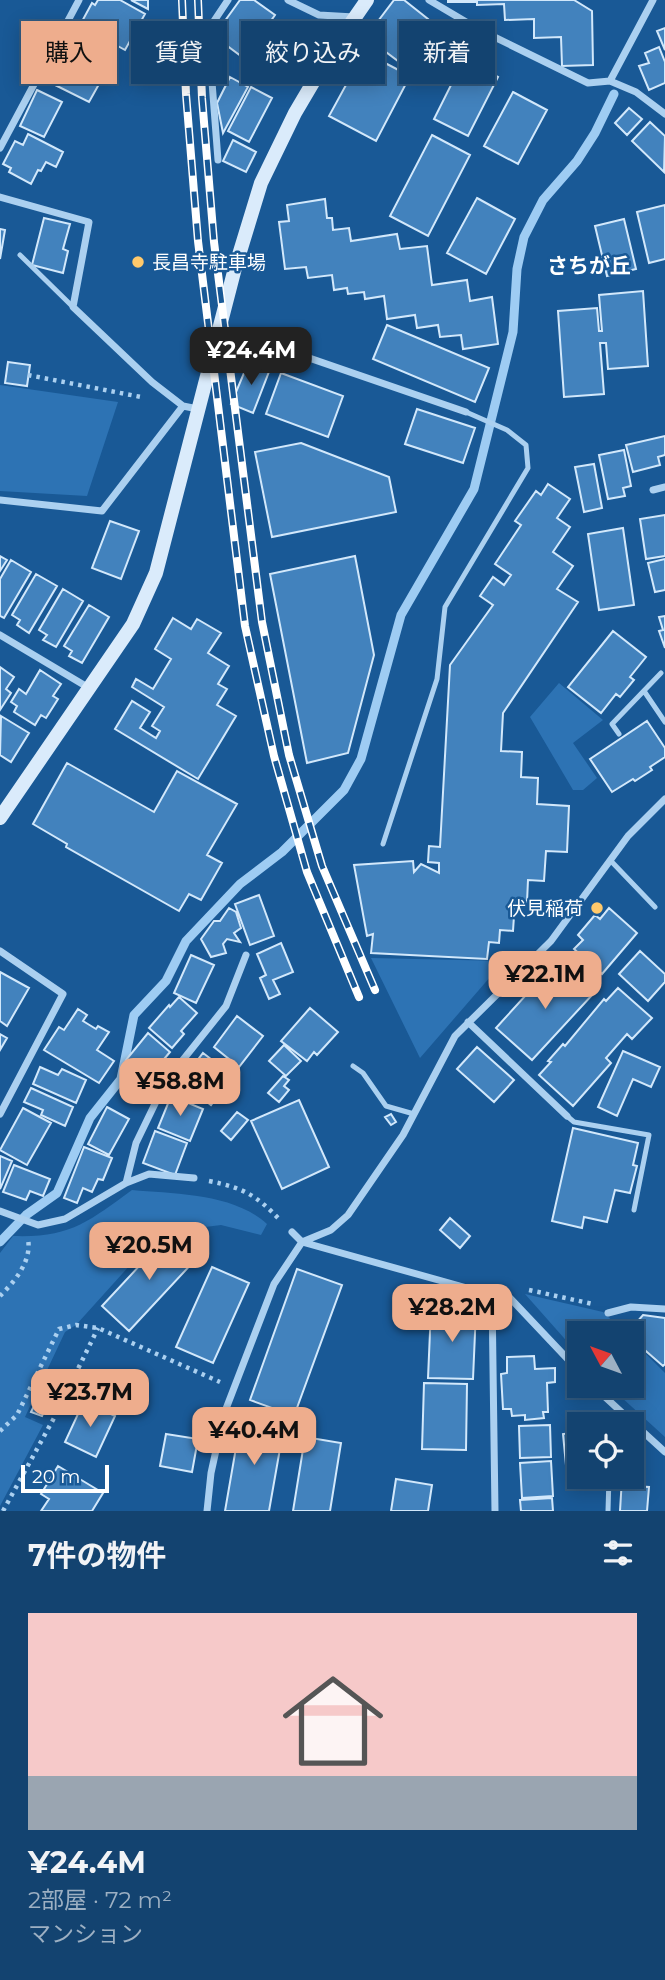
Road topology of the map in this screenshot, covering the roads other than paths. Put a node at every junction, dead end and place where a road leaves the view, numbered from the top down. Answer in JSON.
{"nodes":[{"id":1,"x":79,"y":0,"type":"edge"},
{"id":2,"x":229,"y":0,"type":"edge"},
{"id":3,"x":288,"y":0,"type":"edge"},
{"id":4,"x":367,"y":0,"type":"edge"},
{"id":5,"x":429,"y":0,"type":"edge"},
{"id":6,"x":653,"y":0,"type":"edge"},
{"id":7,"x":354,"y":17,"type":"junction"},
{"id":8,"x":610,"y":81,"type":"junction"},
{"id":9,"x":665,"y":114,"type":"edge"},
{"id":10,"x":0,"y":148,"type":"edge"},
{"id":11,"x":218,"y":160,"type":"dead end"},
{"id":12,"x":0,"y":197,"type":"edge"},
{"id":13,"x":20,"y":255,"type":"dead end"},
{"id":14,"x":73,"y":307,"type":"junction"},
{"id":15,"x":219,"y":327,"type":"junction"},
{"id":16,"x":183,"y":405,"type":"junction"},
{"id":17,"x":198,"y":409,"type":"junction"},
{"id":18,"x":466,"y":412,"type":"joint"},
{"id":19,"x":665,"y":487,"type":"edge"},
{"id":20,"x":653,"y":490,"type":"dead end"},
{"id":21,"x":0,"y":500,"type":"edge"},
{"id":22,"x":0,"y":635,"type":"edge"},
{"id":23,"x":661,"y":673,"type":"dead end"},
{"id":24,"x":89,"y":688,"type":"junction"},
{"id":25,"x":644,"y":691,"type":"junction"},
{"id":26,"x":665,"y":722,"type":"edge"},
{"id":27,"x":620,"y":734,"type":"dead end"},
{"id":28,"x":665,"y":799,"type":"edge"},
{"id":29,"x":0,"y":818,"type":"edge"},
{"id":30,"x":383,"y":844,"type":"dead end"},
{"id":31,"x":610,"y":860,"type":"junction"},
{"id":32,"x":655,"y":907,"type":"dead end"},
{"id":33,"x":0,"y":951,"type":"edge"},
{"id":34,"x":246,"y":955,"type":"dead end"},
{"id":35,"x":468,"y":1023,"type":"junction"},
{"id":36,"x":353,"y":1066,"type":"dead end"},
{"id":37,"x":0,"y":1114,"type":"edge"},
{"id":38,"x":414,"y":1114,"type":"junction"},
{"id":39,"x":567,"y":1116,"type":"joint"},
{"id":40,"x":194,"y":1178,"type":"road end"},
{"id":41,"x":126,"y":1184,"type":"junction"},
{"id":42,"x":634,"y":1210,"type":"dead end"},
{"id":43,"x":0,"y":1212,"type":"edge"},
{"id":44,"x":292,"y":1232,"type":"road end"},
{"id":45,"x":302,"y":1242,"type":"junction"},
{"id":46,"x":492,"y":1295,"type":"junction"},
{"id":47,"x":665,"y":1309,"type":"edge"},
{"id":48,"x":608,"y":1313,"type":"dead end"},
{"id":49,"x":567,"y":1358,"type":"edge"},
{"id":50,"x":605,"y":1398,"type":"edge"},
{"id":51,"x":620,"y":1412,"type":"edge"},
{"id":52,"x":644,"y":1434,"type":"edge"},
{"id":53,"x":665,"y":1452,"type":"edge"},
{"id":54,"x":609,"y":1489,"type":"edge"},
{"id":55,"x":207,"y":1511,"type":"edge"},
{"id":56,"x":495,"y":1511,"type":"edge"},
{"id":57,"x":608,"y":1511,"type":"edge"}],
"edges":[{"from":1,"to":10,"type":"street"},
{"from":2,"to":11,"type":"street"},
{"from":3,"to":7,"type":"street"},
{"from":4,"to":7,"type":"street"},
{"from":5,"to":8,"type":"street"},
{"from":6,"to":8,"type":"street"},
{"from":7,"to":15,"type":"street"},
{"from":8,"to":9,"type":"street"},
{"from":12,"to":14,"type":"street"},
{"from":13,"to":14,"type":"lane"},
{"from":14,"to":16,"type":"street"},
{"from":15,"to":17,"type":"street"},
{"from":15,"to":18,"type":"street"},
{"from":16,"to":17,"type":"street"},
{"from":16,"to":21,"type":"street"},
{"from":17,"to":24,"type":"street"},
{"from":18,"to":30,"type":"lane"},
{"from":19,"to":20,"type":"street"},
{"from":22,"to":24,"type":"street"},
{"from":23,"to":25,"type":"lane"},
{"from":24,"to":29,"type":"street"},
{"from":25,"to":26,"type":"lane"},
{"from":25,"to":27,"type":"lane"},
{"from":28,"to":31,"type":"street"},
{"from":31,"to":32,"type":"lane"},
{"from":31,"to":35,"type":"street"},
{"from":33,"to":37,"type":"street"},
{"from":34,"to":41,"type":"street"},
{"from":35,"to":38,"type":"street"},
{"from":35,"to":39,"type":"street"},
{"from":36,"to":38,"type":"lane"},
{"from":38,"to":45,"type":"street"},
{"from":39,"to":42,"type":"lane"},
{"from":40,"to":41,"type":"street"},
{"from":41,"to":43,"type":"street"},
{"from":44,"to":45,"type":"street"},
{"from":45,"to":46,"type":"street"},
{"from":45,"to":55,"type":"street"},
{"from":46,"to":49,"type":"street"},
{"from":46,"to":56,"type":"street"},
{"from":47,"to":48,"type":"street"},
{"from":50,"to":51,"type":"street"},
{"from":52,"to":53,"type":"street"},
{"from":54,"to":57,"type":"lane"}]}
